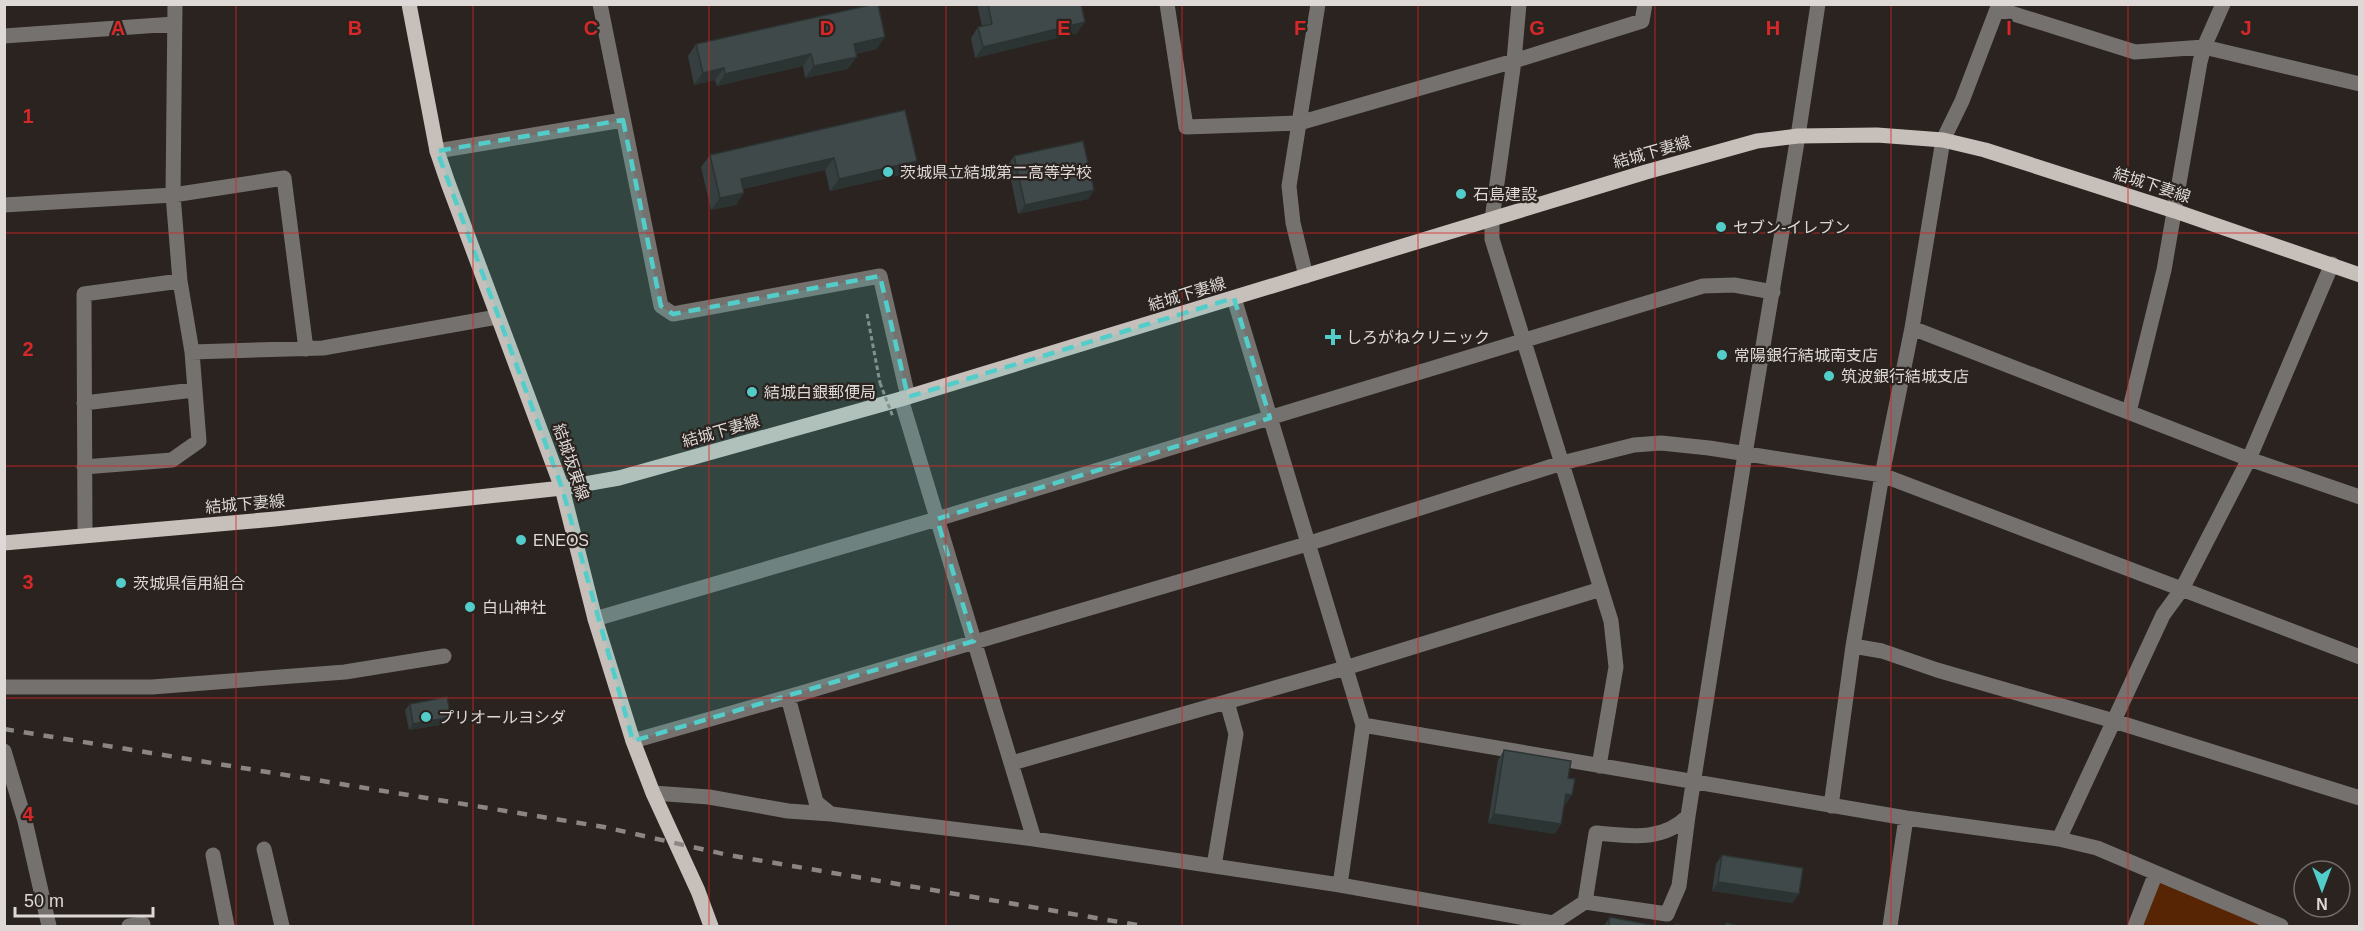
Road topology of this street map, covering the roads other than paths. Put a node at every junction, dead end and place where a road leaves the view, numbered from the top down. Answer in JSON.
{"nodes":[{"id":1,"x":175,"y":4,"type":"edge"},
{"id":2,"x":409,"y":4,"type":"edge"},
{"id":3,"x":600,"y":4,"type":"edge"},
{"id":4,"x":1167,"y":4,"type":"edge"},
{"id":5,"x":1318,"y":4,"type":"edge"},
{"id":6,"x":1519,"y":4,"type":"edge"},
{"id":7,"x":1645,"y":4,"type":"edge"},
{"id":8,"x":1818,"y":4,"type":"edge"},
{"id":9,"x":2223,"y":4,"type":"edge"},
{"id":10,"x":1999,"y":7,"type":"edge"},
{"id":11,"x":174,"y":24,"type":"junction"},
{"id":12,"x":4,"y":36,"type":"edge"},
{"id":13,"x":2204,"y":47,"type":"junction"},
{"id":14,"x":1514,"y":61,"type":"junction"},
{"id":15,"x":2360,"y":84,"type":"edge"},
{"id":16,"x":623,"y":120,"type":"junction"},
{"id":17,"x":1299,"y":123,"type":"junction"},
{"id":18,"x":1798,"y":136,"type":"junction"},
{"id":19,"x":1943,"y":140,"type":"junction"},
{"id":20,"x":437,"y":151,"type":"junction"},
{"id":21,"x":173,"y":195,"type":"junction"},
{"id":22,"x":4,"y":205,"type":"edge"},
{"id":23,"x":2175,"y":211,"type":"junction"},
{"id":24,"x":1492,"y":219,"type":"junction"},
{"id":25,"x":2332,"y":264,"type":"junction"},
{"id":26,"x":2360,"y":275,"type":"edge"},
{"id":27,"x":1306,"y":276,"type":"junction"},
{"id":28,"x":180,"y":281,"type":"junction"},
{"id":29,"x":1773,"y":292,"type":"junction"},
{"id":30,"x":1234,"y":298,"type":"junction"},
{"id":31,"x":497,"y":317,"type":"junction"},
{"id":32,"x":1912,"y":328,"type":"junction"},
{"id":33,"x":1522,"y":341,"type":"junction"},
{"id":34,"x":306,"y":349,"type":"junction"},
{"id":35,"x":192,"y":352,"type":"junction"},
{"id":36,"x":194,"y":390,"type":"junction"},
{"id":37,"x":905,"y":398,"type":"junction"},
{"id":38,"x":84,"y":403,"type":"junction"},
{"id":39,"x":2129,"y":412,"type":"junction"},
{"id":40,"x":1270,"y":418,"type":"junction"},
{"id":41,"x":1745,"y":454,"type":"junction"},
{"id":42,"x":2248,"y":459,"type":"junction"},
{"id":43,"x":1562,"y":463,"type":"junction"},
{"id":44,"x":84,"y":466,"type":"junction"},
{"id":45,"x":1882,"y":475,"type":"junction"},
{"id":46,"x":562,"y":488,"type":"junction"},
{"id":47,"x":2360,"y":497,"type":"edge"},
{"id":48,"x":937,"y":519,"type":"junction"},
{"id":49,"x":84,"y":535,"type":"junction"},
{"id":50,"x":4,"y":543,"type":"edge"},
{"id":51,"x":1307,"y":544,"type":"junction"},
{"id":52,"x":1601,"y":589,"type":"junction"},
{"id":53,"x":2182,"y":589,"type":"junction"},
{"id":54,"x":595,"y":619,"type":"junction"},
{"id":55,"x":974,"y":641,"type":"junction"},
{"id":56,"x":1852,"y":646,"type":"junction"},
{"id":57,"x":444,"y":656,"type":"dead end"},
{"id":58,"x":2360,"y":657,"type":"edge"},
{"id":59,"x":1345,"y":668,"type":"junction"},
{"id":60,"x":4,"y":687,"type":"edge"},
{"id":61,"x":788,"y":697,"type":"junction"},
{"id":62,"x":1227,"y":702,"type":"junction"},
{"id":63,"x":2114,"y":722,"type":"junction"},
{"id":64,"x":1363,"y":725,"type":"junction"},
{"id":65,"x":633,"y":741,"type":"junction"},
{"id":66,"x":4,"y":751,"type":"edge"},
{"id":67,"x":1012,"y":763,"type":"junction"},
{"id":68,"x":1599,"y":766,"type":"junction"},
{"id":69,"x":1694,"y":781,"type":"junction"},
{"id":70,"x":653,"y":793,"type":"junction"},
{"id":71,"x":2360,"y":798,"type":"edge"},
{"id":72,"x":1831,"y":806,"type":"junction"},
{"id":73,"x":831,"y":814,"type":"junction"},
{"id":74,"x":1688,"y":816,"type":"junction"},
{"id":75,"x":1906,"y":818,"type":"junction"},
{"id":76,"x":1034,"y":839,"type":"junction"},
{"id":77,"x":2059,"y":839,"type":"junction"},
{"id":78,"x":264,"y":849,"type":"dead end"},
{"id":79,"x":213,"y":855,"type":"dead end"},
{"id":80,"x":1214,"y":866,"type":"junction"},
{"id":81,"x":2156,"y":873,"type":"junction"},
{"id":82,"x":1340,"y":885,"type":"junction"},
{"id":83,"x":1585,"y":902,"type":"junction"},
{"id":84,"x":49,"y":927,"type":"edge"},
{"id":85,"x":227,"y":927,"type":"edge"},
{"id":86,"x":282,"y":927,"type":"edge"},
{"id":87,"x":711,"y":927,"type":"edge"},
{"id":88,"x":1890,"y":927,"type":"edge"},
{"id":89,"x":2135,"y":927,"type":"edge"},
{"id":90,"x":2281,"y":927,"type":"edge"}],
"edges":[{"from":1,"to":11,"type":"street"},
{"from":2,"to":20,"type":"main road","name":"結城坂東線"},
{"from":3,"to":16,"type":"street"},
{"from":4,"to":17,"type":"street"},
{"from":5,"to":17,"type":"street"},
{"from":6,"to":14,"type":"street"},
{"from":7,"to":14,"type":"street"},
{"from":8,"to":18,"type":"street"},
{"from":9,"to":13,"type":"street"},
{"from":10,"to":13,"type":"street"},
{"from":10,"to":19,"type":"street"},
{"from":11,"to":12,"type":"street"},
{"from":11,"to":21,"type":"street"},
{"from":13,"to":15,"type":"street"},
{"from":13,"to":23,"type":"street"},
{"from":14,"to":17,"type":"street"},
{"from":14,"to":24,"type":"street"},
{"from":16,"to":20,"type":"street"},
{"from":16,"to":37,"type":"street"},
{"from":17,"to":27,"type":"street"},
{"from":18,"to":19,"type":"main road","name":"結城下妻線"},
{"from":18,"to":24,"type":"main road","name":"結城下妻線"},
{"from":18,"to":29,"type":"street"},
{"from":19,"to":23,"type":"main road","name":"結城下妻線"},
{"from":19,"to":32,"type":"street"},
{"from":20,"to":31,"type":"main road","name":"結城坂東線"},
{"from":21,"to":22,"type":"street"},
{"from":21,"to":28,"type":"street"},
{"from":21,"to":34,"type":"street"},
{"from":23,"to":25,"type":"main road","name":"結城下妻線"},
{"from":23,"to":39,"type":"street"},
{"from":24,"to":27,"type":"main road","name":"結城下妻線"},
{"from":24,"to":33,"type":"street"},
{"from":25,"to":26,"type":"main road","name":"結城下妻線"},
{"from":25,"to":42,"type":"street"},
{"from":27,"to":30,"type":"main road","name":"結城下妻線"},
{"from":28,"to":35,"type":"street"},
{"from":28,"to":38,"type":"street"},
{"from":29,"to":33,"type":"street"},
{"from":29,"to":41,"type":"street"},
{"from":30,"to":37,"type":"main road","name":"結城下妻線"},
{"from":30,"to":40,"type":"street"},
{"from":31,"to":34,"type":"street"},
{"from":31,"to":46,"type":"main road","name":"結城坂東線"},
{"from":32,"to":39,"type":"street"},
{"from":32,"to":45,"type":"street"},
{"from":33,"to":40,"type":"street"},
{"from":33,"to":43,"type":"street"},
{"from":34,"to":35,"type":"street"},
{"from":35,"to":36,"type":"street"},
{"from":36,"to":38,"type":"street"},
{"from":36,"to":44,"type":"street"},
{"from":37,"to":46,"type":"main road","name":"結城下妻線"},
{"from":37,"to":48,"type":"street"},
{"from":38,"to":44,"type":"street"},
{"from":39,"to":42,"type":"street"},
{"from":40,"to":48,"type":"street"},
{"from":40,"to":51,"type":"street"},
{"from":41,"to":43,"type":"street"},
{"from":41,"to":45,"type":"street"},
{"from":41,"to":69,"type":"street"},
{"from":42,"to":47,"type":"street"},
{"from":42,"to":53,"type":"street"},
{"from":43,"to":51,"type":"street"},
{"from":43,"to":52,"type":"street"},
{"from":44,"to":49,"type":"street"},
{"from":45,"to":53,"type":"street"},
{"from":45,"to":56,"type":"street"},
{"from":46,"to":49,"type":"main road","name":"結城下妻線"},
{"from":46,"to":54,"type":"main road","name":"結城坂東線"},
{"from":48,"to":54,"type":"street"},
{"from":48,"to":55,"type":"street"},
{"from":49,"to":50,"type":"main road","name":"結城下妻線"},
{"from":51,"to":55,"type":"street"},
{"from":51,"to":59,"type":"street"},
{"from":52,"to":59,"type":"street"},
{"from":52,"to":68,"type":"street"},
{"from":53,"to":58,"type":"street"},
{"from":53,"to":63,"type":"street"},
{"from":54,"to":65,"type":"main road","name":"結城坂東線"},
{"from":55,"to":61,"type":"street"},
{"from":55,"to":67,"type":"street"},
{"from":56,"to":63,"type":"street"},
{"from":56,"to":72,"type":"street"},
{"from":57,"to":60,"type":"street"},
{"from":59,"to":62,"type":"street"},
{"from":59,"to":64,"type":"street"},
{"from":61,"to":65,"type":"street"},
{"from":61,"to":73,"type":"street"},
{"from":62,"to":67,"type":"street"},
{"from":62,"to":80,"type":"street"},
{"from":63,"to":71,"type":"street"},
{"from":63,"to":77,"type":"street"},
{"from":64,"to":68,"type":"street"},
{"from":64,"to":82,"type":"street"},
{"from":65,"to":70,"type":"main road","name":"結城坂東線"},
{"from":66,"to":84,"type":"street"},
{"from":67,"to":76,"type":"street"},
{"from":68,"to":69,"type":"street"},
{"from":69,"to":72,"type":"street"},
{"from":69,"to":74,"type":"street"},
{"from":70,"to":73,"type":"street"},
{"from":70,"to":87,"type":"main road","name":"結城坂東線"},
{"from":72,"to":75,"type":"street"},
{"from":73,"to":76,"type":"street"},
{"from":74,"to":83,"type":"street"},
{"from":74,"to":83,"type":"street"},
{"from":75,"to":77,"type":"street"},
{"from":75,"to":88,"type":"street"},
{"from":76,"to":80,"type":"street"},
{"from":77,"to":81,"type":"street"},
{"from":78,"to":86,"type":"street"},
{"from":79,"to":85,"type":"street"},
{"from":80,"to":82,"type":"street"},
{"from":81,"to":89,"type":"street"},
{"from":81,"to":90,"type":"street"},
{"from":82,"to":83,"type":"street"}]}
